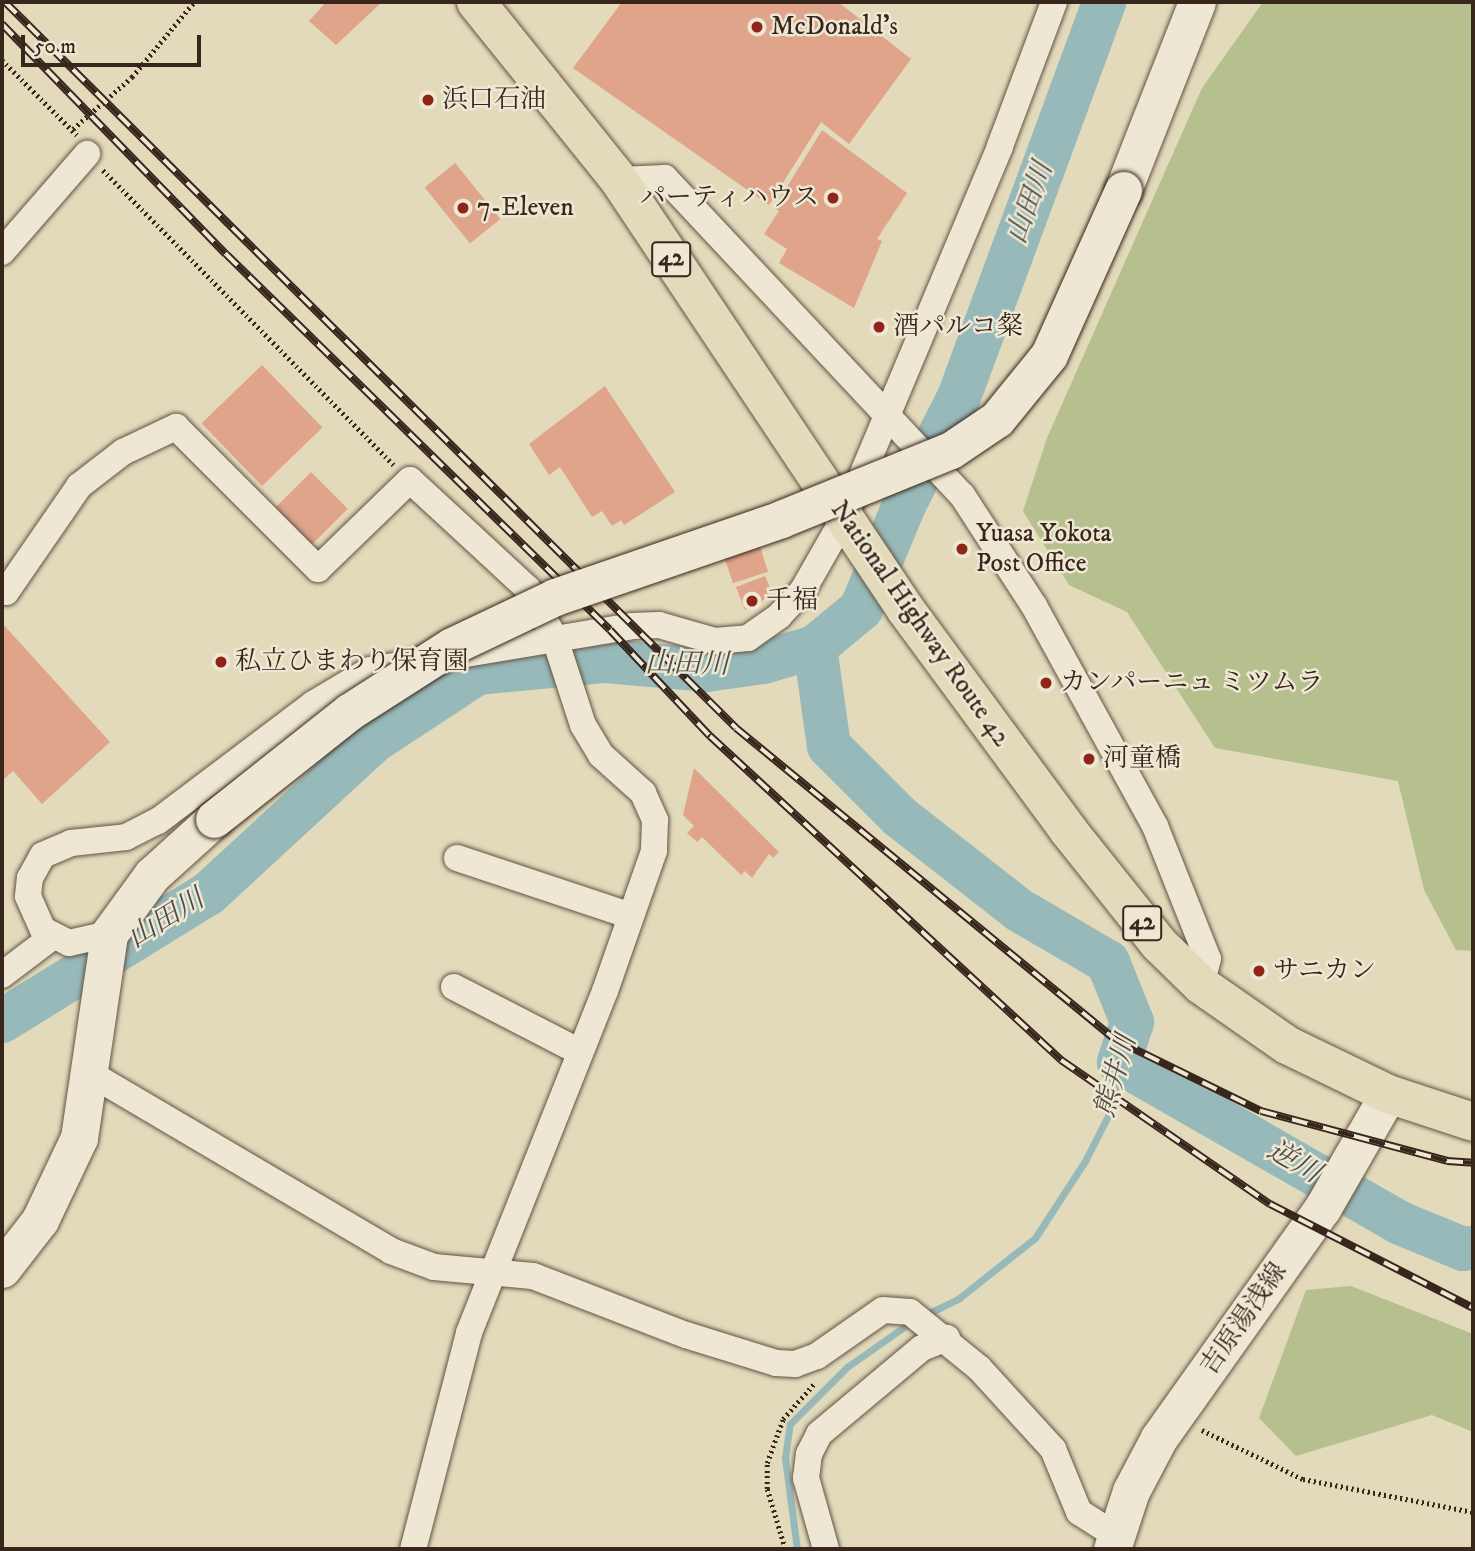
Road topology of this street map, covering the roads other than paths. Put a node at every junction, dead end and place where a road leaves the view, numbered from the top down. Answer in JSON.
{"nodes":[{"id":1,"x":476,"y":2,"type":"edge"},
{"id":2,"x":1054,"y":2,"type":"edge"},
{"id":3,"x":1197,"y":2,"type":"edge"},
{"id":4,"x":87,"y":154,"type":"road end"},
{"id":5,"x":619,"y":180,"type":"junction"},
{"id":6,"x":2,"y":252,"type":"edge"},
{"id":7,"x":886,"y":416,"type":"junction"},
{"id":8,"x":847,"y":523,"type":"junction"},
{"id":9,"x":2,"y":589,"type":"edge"},
{"id":10,"x":555,"y":639,"type":"junction"},
{"id":11,"x":457,"y":858,"type":"dead end"},
{"id":12,"x":631,"y":916,"type":"junction"},
{"id":13,"x":109,"y":934,"type":"junction"},
{"id":14,"x":52,"y":937,"type":"junction"},
{"id":15,"x":2,"y":975,"type":"edge"},
{"id":16,"x":1201,"y":985,"type":"junction"},
{"id":17,"x":454,"y":987,"type":"dead end"},
{"id":18,"x":580,"y":1052,"type":"junction"},
{"id":19,"x":91,"y":1074,"type":"junction"},
{"id":20,"x":1388,"y":1094,"type":"junction"},
{"id":21,"x":1473,"y":1122,"type":"edge"},
{"id":22,"x":2,"y":1269,"type":"edge"},
{"id":23,"x":492,"y":1270,"type":"junction"},
{"id":24,"x":947,"y":1338,"type":"junction"},
{"id":25,"x":1114,"y":1542,"type":"edge"},
{"id":26,"x":412,"y":1549,"type":"edge"},
{"id":27,"x":826,"y":1549,"type":"edge"}],
"edges":[{"from":1,"to":5,"type":"highway","name":"National Highway Route 42","number":"42"},
{"from":2,"to":7,"type":"street"},
{"from":3,"to":13,"type":"street","bridge":true},
{"from":4,"to":6,"type":"street"},
{"from":5,"to":7,"type":"street"},
{"from":5,"to":8,"type":"highway","name":"National Highway Route 42","number":"42"},
{"from":7,"to":8,"type":"street"},
{"from":7,"to":16,"type":"street"},
{"from":8,"to":10,"type":"street"},
{"from":8,"to":16,"type":"highway","name":"National Highway Route 42","number":"42"},
{"from":9,"to":10,"type":"street"},
{"from":10,"to":12,"type":"street"},
{"from":10,"to":14,"type":"street"},
{"from":11,"to":12,"type":"street"},
{"from":12,"to":18,"type":"street"},
{"from":13,"to":14,"type":"street"},
{"from":13,"to":19,"type":"street"},
{"from":14,"to":15,"type":"street"},
{"from":16,"to":20,"type":"highway","name":"National Highway Route 42","number":"42"},
{"from":17,"to":18,"type":"street"},
{"from":18,"to":23,"type":"street"},
{"from":19,"to":22,"type":"street"},
{"from":19,"to":23,"type":"street"},
{"from":20,"to":21,"type":"highway","name":"National Highway Route 42","number":"42"},
{"from":20,"to":25,"type":"street","name":"吉原湯浅線"},
{"from":23,"to":24,"type":"street"},
{"from":23,"to":26,"type":"street"},
{"from":24,"to":25,"type":"street"},
{"from":24,"to":27,"type":"street"}]}
